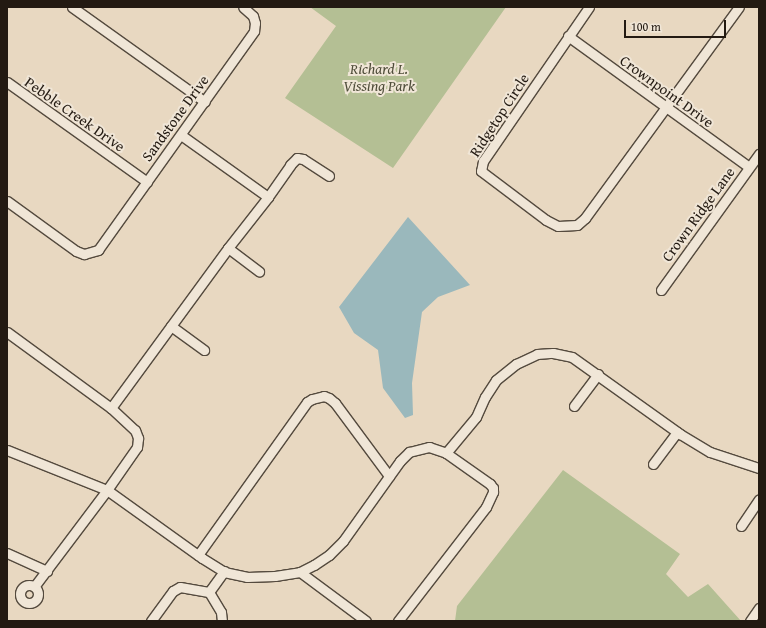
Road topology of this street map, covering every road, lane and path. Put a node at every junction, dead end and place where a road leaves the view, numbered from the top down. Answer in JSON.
{"nodes":[{"id":1,"x":72,"y":7,"type":"edge"},
{"id":2,"x":243,"y":7,"type":"edge"},
{"id":3,"x":589,"y":7,"type":"edge"},
{"id":4,"x":739,"y":7,"type":"edge"},
{"id":5,"x":568,"y":36,"type":"junction"},
{"id":6,"x":7,"y":82,"type":"edge"},
{"id":7,"x":205,"y":102,"type":"junction"},
{"id":8,"x":665,"y":107,"type":"junction"},
{"id":9,"x":181,"y":135,"type":"junction"},
{"id":10,"x":759,"y":154,"type":"edge"},
{"id":11,"x":749,"y":168,"type":"junction"},
{"id":12,"x":329,"y":176,"type":"dead end"},
{"id":13,"x":147,"y":182,"type":"junction"},
{"id":14,"x":268,"y":197,"type":"junction"},
{"id":15,"x":7,"y":201,"type":"edge"},
{"id":16,"x":228,"y":248,"type":"junction"},
{"id":17,"x":259,"y":271,"type":"dead end"},
{"id":18,"x":661,"y":290,"type":"dead end"},
{"id":19,"x":171,"y":326,"type":"junction"},
{"id":20,"x":7,"y":332,"type":"edge"},
{"id":21,"x":204,"y":350,"type":"dead end"},
{"id":22,"x":598,"y":374,"type":"junction"},
{"id":23,"x":574,"y":406,"type":"dead end"},
{"id":24,"x":111,"y":408,"type":"junction"},
{"id":25,"x":678,"y":432,"type":"junction"},
{"id":26,"x":7,"y":450,"type":"edge"},
{"id":27,"x":446,"y":453,"type":"junction"},
{"id":28,"x":653,"y":464,"type":"dead end"},
{"id":29,"x":759,"y":468,"type":"edge"},
{"id":30,"x":389,"y":476,"type":"junction"},
{"id":31,"x":107,"y":490,"type":"junction"},
{"id":32,"x":759,"y":499,"type":"edge"},
{"id":33,"x":741,"y":526,"type":"dead end"},
{"id":34,"x":7,"y":553,"type":"edge"},
{"id":35,"x":198,"y":556,"type":"junction"},
{"id":36,"x":47,"y":570,"type":"junction"},
{"id":37,"x":224,"y":571,"type":"junction"},
{"id":38,"x":300,"y":572,"type":"junction"},
{"id":39,"x":34,"y":587,"type":"dead end"},
{"id":40,"x":209,"y":592,"type":"junction"},
{"id":41,"x":759,"y":608,"type":"edge"},
{"id":42,"x":151,"y":621,"type":"edge"},
{"id":43,"x":222,"y":621,"type":"edge"},
{"id":44,"x":366,"y":621,"type":"edge"},
{"id":45,"x":398,"y":621,"type":"edge"},
{"id":46,"x":750,"y":621,"type":"edge"}],
"edges":[{"from":1,"to":7,"type":"street"},
{"from":2,"to":7,"type":"street","name":"Sandstone Drive"},
{"from":3,"to":5,"type":"street"},
{"from":4,"to":8,"type":"street"},
{"from":5,"to":8,"type":"street","name":"Crownpoint Drive"},
{"from":5,"to":8,"type":"street","name":"Ridgetop Circle"},
{"from":6,"to":13,"type":"street","name":"Pebble Creek Drive"},
{"from":7,"to":9,"type":"street","name":"Sandstone Drive"},
{"from":8,"to":11,"type":"street","name":"Crownpoint Drive"},
{"from":9,"to":13,"type":"street","name":"Sandstone Drive"},
{"from":9,"to":14,"type":"street"},
{"from":10,"to":11,"type":"street","name":"Crown Ridge Lane"},
{"from":11,"to":18,"type":"street","name":"Crown Ridge Lane"},
{"from":12,"to":14,"type":"street"},
{"from":13,"to":15,"type":"street","name":"Sandstone Drive"},
{"from":14,"to":16,"type":"street"},
{"from":16,"to":17,"type":"street"},
{"from":16,"to":19,"type":"street"},
{"from":19,"to":21,"type":"street"},
{"from":19,"to":24,"type":"street"},
{"from":20,"to":24,"type":"street"},
{"from":22,"to":23,"type":"street"},
{"from":22,"to":25,"type":"street"},
{"from":22,"to":27,"type":"street"},
{"from":24,"to":31,"type":"street"},
{"from":25,"to":28,"type":"street"},
{"from":25,"to":29,"type":"street"},
{"from":26,"to":31,"type":"street"},
{"from":27,"to":30,"type":"street"},
{"from":27,"to":45,"type":"street"},
{"from":30,"to":35,"type":"street"},
{"from":30,"to":38,"type":"street"},
{"from":31,"to":35,"type":"street"},
{"from":31,"to":36,"type":"street"},
{"from":32,"to":33,"type":"street"},
{"from":34,"to":36,"type":"street"},
{"from":35,"to":37,"type":"street"},
{"from":36,"to":39,"type":"street"},
{"from":37,"to":38,"type":"street"},
{"from":37,"to":40,"type":"street"},
{"from":38,"to":44,"type":"street"},
{"from":40,"to":42,"type":"street"},
{"from":40,"to":43,"type":"street"},
{"from":41,"to":46,"type":"street"}]}
